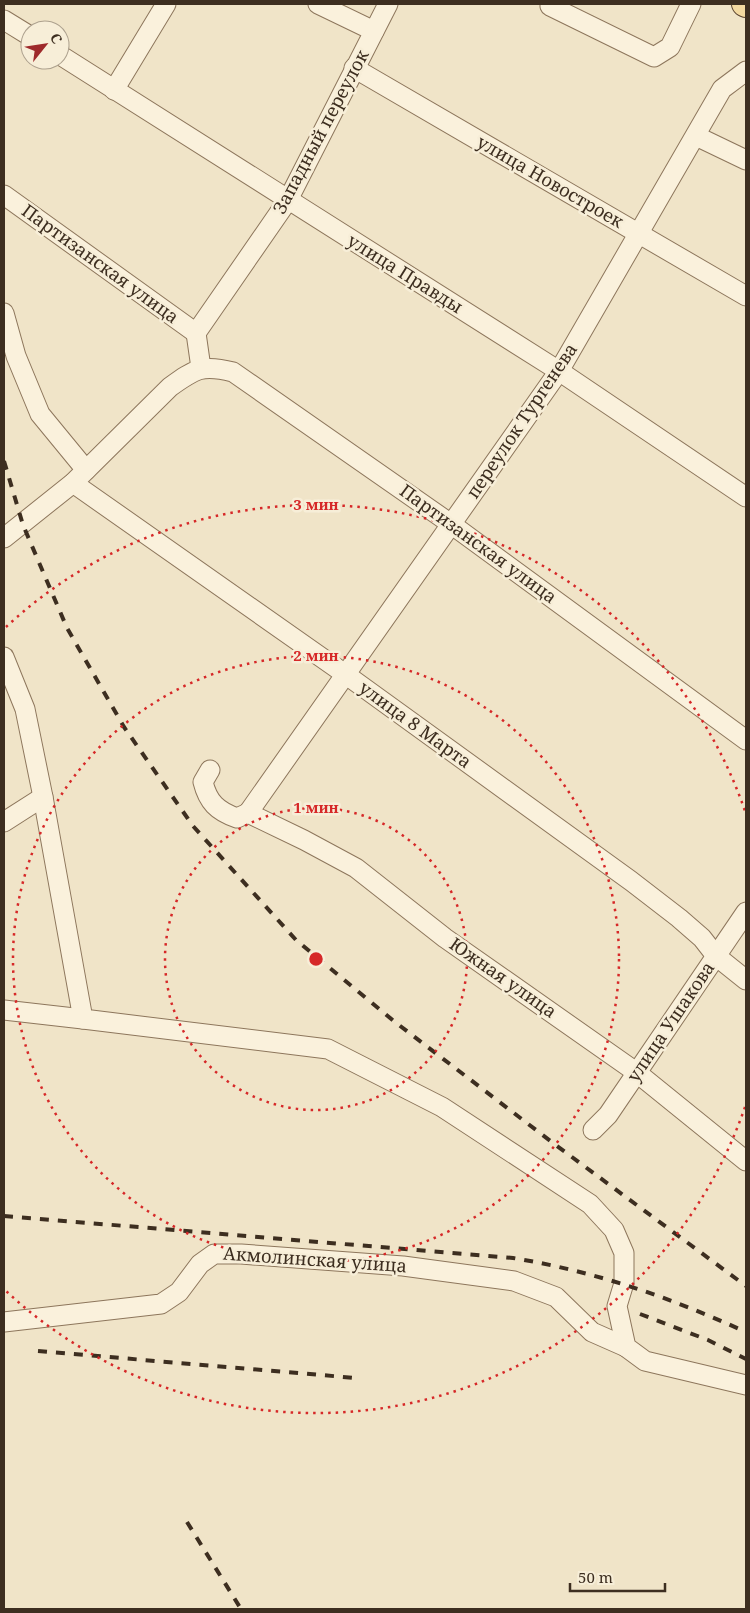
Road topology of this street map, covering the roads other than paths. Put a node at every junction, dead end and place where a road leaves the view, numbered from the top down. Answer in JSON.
{"nodes":[{"id":1,"x":166,"y":4,"type":"edge"},
{"id":2,"x":318,"y":4,"type":"edge"},
{"id":3,"x":388,"y":4,"type":"edge"},
{"id":4,"x":691,"y":4,"type":"edge"},
{"id":5,"x":550,"y":6,"type":"dead end"},
{"id":6,"x":4,"y":20,"type":"edge"},
{"id":7,"x":20,"y":30,"type":"edge"},
{"id":8,"x":374,"y":31,"type":"junction"},
{"id":9,"x":70,"y":62,"type":"edge"},
{"id":10,"x":354,"y":68,"type":"junction"},
{"id":11,"x":746,"y":72,"type":"edge"},
{"id":12,"x":114,"y":90,"type":"junction"},
{"id":13,"x":696,"y":136,"type":"junction"},
{"id":14,"x":746,"y":160,"type":"edge"},
{"id":15,"x":4,"y":195,"type":"edge"},
{"id":16,"x":288,"y":200,"type":"junction"},
{"id":17,"x":640,"y":233,"type":"junction"},
{"id":18,"x":746,"y":296,"type":"edge"},
{"id":19,"x":4,"y":313,"type":"edge"},
{"id":20,"x":196,"y":333,"type":"junction"},
{"id":21,"x":201,"y":368,"type":"junction"},
{"id":22,"x":559,"y":371,"type":"junction"},
{"id":23,"x":86,"y":470,"type":"junction"},
{"id":24,"x":73,"y":483,"type":"junction"},
{"id":25,"x":746,"y":497,"type":"edge"},
{"id":26,"x":451,"y":524,"type":"junction"},
{"id":27,"x":4,"y":538,"type":"edge"},
{"id":28,"x":4,"y":657,"type":"edge"},
{"id":29,"x":345,"y":674,"type":"junction"},
{"id":30,"x":746,"y":740,"type":"edge"},
{"id":31,"x":210,"y":770,"type":"dead end"},
{"id":32,"x":43,"y":797,"type":"junction"},
{"id":33,"x":248,"y":813,"type":"junction"},
{"id":34,"x":4,"y":822,"type":"edge"},
{"id":35,"x":746,"y":912,"type":"edge"},
{"id":36,"x":716,"y":956,"type":"junction"},
{"id":37,"x":746,"y":980,"type":"edge"},
{"id":38,"x":4,"y":1010,"type":"edge"},
{"id":39,"x":84,"y":1019,"type":"junction"},
{"id":40,"x":636,"y":1072,"type":"junction"},
{"id":41,"x":593,"y":1130,"type":"dead end"},
{"id":42,"x":746,"y":1161,"type":"edge"},
{"id":43,"x":4,"y":1322,"type":"edge"},
{"id":44,"x":626,"y":1347,"type":"junction"},
{"id":45,"x":746,"y":1385,"type":"edge"}],
"edges":[{"from":1,"to":12,"type":"street"},
{"from":2,"to":8,"type":"street"},
{"from":3,"to":8,"type":"street","name":"Западный переулок"},
{"from":4,"to":5,"type":"street"},
{"from":6,"to":7,"type":"street"},
{"from":8,"to":10,"type":"street","name":"Западный переулок"},
{"from":9,"to":12,"type":"street","name":"улица Правды"},
{"from":10,"to":16,"type":"street","name":"Западный переулок"},
{"from":10,"to":17,"type":"street","name":"улица Новостроек"},
{"from":11,"to":13,"type":"street","name":"переулок Тургенева"},
{"from":12,"to":16,"type":"street","name":"улица Правды"},
{"from":13,"to":14,"type":"street"},
{"from":13,"to":17,"type":"street","name":"переулок Тургенева"},
{"from":15,"to":20,"type":"street","name":"Партизанская улица"},
{"from":16,"to":20,"type":"street","name":"Западный переулок"},
{"from":16,"to":22,"type":"street","name":"улица Правды"},
{"from":17,"to":18,"type":"street","name":"улица Новостроек"},
{"from":17,"to":22,"type":"street","name":"переулок Тургенева"},
{"from":19,"to":23,"type":"street"},
{"from":20,"to":21,"type":"street"},
{"from":21,"to":23,"type":"street"},
{"from":21,"to":26,"type":"street","name":"Партизанская улица"},
{"from":22,"to":25,"type":"street","name":"улица Правды"},
{"from":22,"to":26,"type":"street","name":"переулок Тургенева"},
{"from":23,"to":24,"type":"street"},
{"from":24,"to":27,"type":"street"},
{"from":24,"to":29,"type":"street","name":"улица 8 Марта"},
{"from":26,"to":29,"type":"street","name":"переулок Тургенева"},
{"from":26,"to":30,"type":"street","name":"Партизанская улица"},
{"from":28,"to":32,"type":"street"},
{"from":29,"to":33,"type":"street","name":"переулок Тургенева"},
{"from":29,"to":36,"type":"street","name":"улица 8 Марта"},
{"from":31,"to":33,"type":"street"},
{"from":32,"to":34,"type":"street"},
{"from":32,"to":39,"type":"street"},
{"from":33,"to":40,"type":"street","name":"Южная улица"},
{"from":35,"to":36,"type":"street","name":"улица Ушакова"},
{"from":36,"to":37,"type":"street","name":"улица 8 Марта"},
{"from":36,"to":40,"type":"street","name":"улица Ушакова"},
{"from":38,"to":39,"type":"street"},
{"from":39,"to":44,"type":"street"},
{"from":40,"to":41,"type":"street","name":"улица Ушакова"},
{"from":40,"to":42,"type":"street","name":"Южная улица"},
{"from":43,"to":44,"type":"street","name":"Акмолинская улица"},
{"from":44,"to":45,"type":"street","name":"Акмолинская улица"}]}
